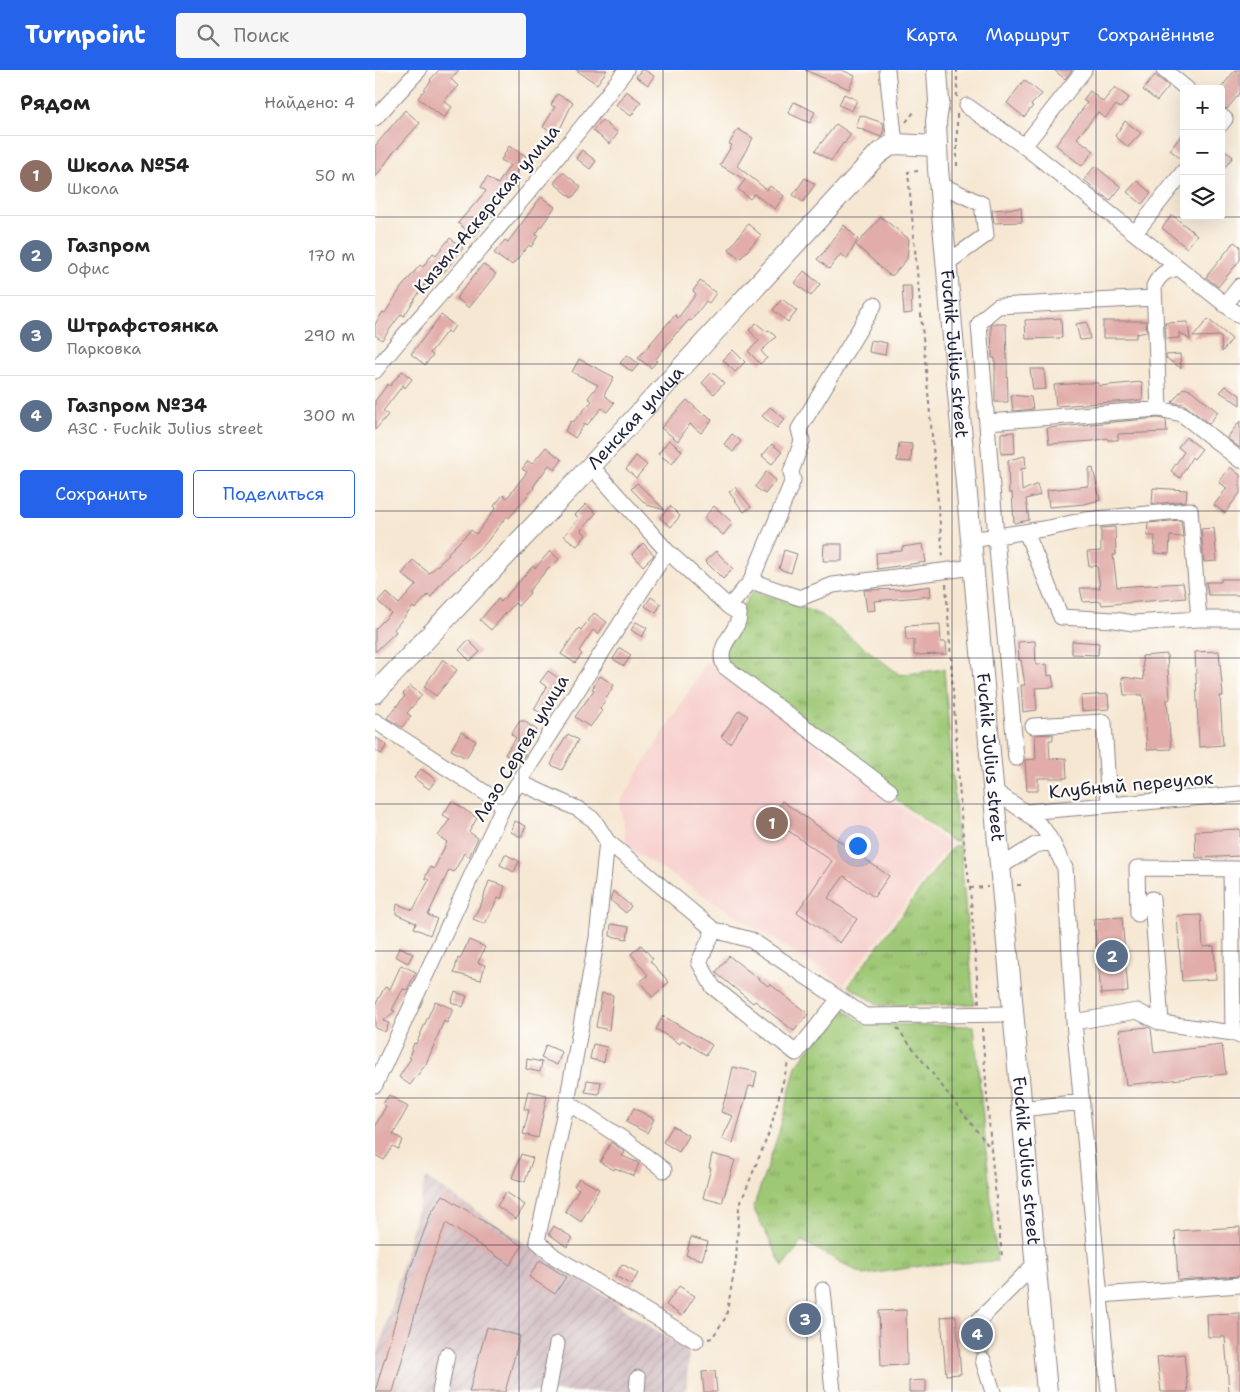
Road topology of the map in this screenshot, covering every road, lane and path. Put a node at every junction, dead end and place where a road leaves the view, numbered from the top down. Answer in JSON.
{"nodes":[{"id":1,"x":419,"y":70,"type":"edge"},
{"id":2,"x":625,"y":70,"type":"edge"},
{"id":3,"x":887,"y":70,"type":"edge"},
{"id":4,"x":924,"y":70,"type":"edge"},
{"id":5,"x":937,"y":70,"type":"edge"},
{"id":6,"x":957,"y":70,"type":"edge"},
{"id":7,"x":1084,"y":70,"type":"edge"},
{"id":8,"x":1164,"y":70,"type":"edge"},
{"id":9,"x":1182,"y":85,"type":"edge"},
{"id":10,"x":960,"y":104,"type":"junction"},
{"id":11,"x":914,"y":112,"type":"dead end"},
{"id":12,"x":375,"y":118,"type":"edge"},
{"id":13,"x":935,"y":122,"type":"junction"},
{"id":14,"x":905,"y":123,"type":"dead end"},
{"id":15,"x":895,"y":144,"type":"junction"},
{"id":16,"x":937,"y":146,"type":"junction"},
{"id":17,"x":1024,"y":146,"type":"junction"},
{"id":18,"x":957,"y":167,"type":"dead end"},
{"id":19,"x":918,"y":171,"type":"dead end"},
{"id":20,"x":1181,"y":175,"type":"edge"},
{"id":21,"x":939,"y":184,"type":"junction"},
{"id":22,"x":1135,"y":233,"type":"junction"},
{"id":23,"x":947,"y":263,"type":"junction"},
{"id":24,"x":1179,"y":268,"type":"junction"},
{"id":25,"x":1240,"y":286,"type":"edge"},
{"id":26,"x":1154,"y":298,"type":"junction"},
{"id":27,"x":1225,"y":304,"type":"junction"},
{"id":28,"x":874,"y":306,"type":"dead end"},
{"id":29,"x":1240,"y":316,"type":"edge"},
{"id":30,"x":375,"y":371,"type":"edge"},
{"id":31,"x":1159,"y":409,"type":"junction"},
{"id":32,"x":987,"y":422,"type":"junction"},
{"id":33,"x":1240,"y":460,"type":"edge"},
{"id":34,"x":591,"y":466,"type":"junction"},
{"id":35,"x":1026,"y":532,"type":"junction"},
{"id":36,"x":996,"y":536,"type":"junction"},
{"id":37,"x":971,"y":540,"type":"junction"},
{"id":38,"x":667,"y":550,"type":"junction"},
{"id":39,"x":974,"y":567,"type":"junction"},
{"id":40,"x":945,"y":571,"type":"junction"},
{"id":41,"x":751,"y":581,"type":"junction"},
{"id":42,"x":729,"y":607,"type":"junction"},
{"id":43,"x":1199,"y":619,"type":"junction"},
{"id":44,"x":1240,"y":619,"type":"edge"},
{"id":45,"x":375,"y":693,"type":"edge"},
{"id":46,"x":375,"y":721,"type":"edge"},
{"id":47,"x":1033,"y":726,"type":"dead end"},
{"id":48,"x":1016,"y":758,"type":"dead end"},
{"id":49,"x":519,"y":782,"type":"junction"},
{"id":50,"x":993,"y":790,"type":"junction"},
{"id":51,"x":890,"y":791,"type":"dead end"},
{"id":52,"x":1240,"y":794,"type":"edge"},
{"id":53,"x":504,"y":805,"type":"junction"},
{"id":54,"x":1109,"y":805,"type":"junction"},
{"id":55,"x":1025,"y":812,"type":"junction"},
{"id":56,"x":607,"y":841,"type":"junction"},
{"id":57,"x":1052,"y":842,"type":"junction"},
{"id":58,"x":1000,"y":867,"type":"junction"},
{"id":59,"x":1235,"y":869,"type":"edge"},
{"id":60,"x":1152,"y":899,"type":"dead end"},
{"id":61,"x":1138,"y":914,"type":"dead end"},
{"id":62,"x":714,"y":930,"type":"junction"},
{"id":63,"x":839,"y":999,"type":"junction"},
{"id":64,"x":980,"y":1014,"type":"junction"},
{"id":65,"x":1013,"y":1014,"type":"junction"},
{"id":66,"x":887,"y":1016,"type":"junction"},
{"id":67,"x":1074,"y":1022,"type":"junction"},
{"id":68,"x":1161,"y":1023,"type":"junction"},
{"id":69,"x":1237,"y":1034,"type":"edge"},
{"id":70,"x":796,"y":1053,"type":"junction"},
{"id":71,"x":375,"y":1085,"type":"edge"},
{"id":72,"x":567,"y":1102,"type":"junction"},
{"id":73,"x":1081,"y":1102,"type":"junction"},
{"id":74,"x":1022,"y":1108,"type":"junction"},
{"id":75,"x":991,"y":1149,"type":"junction"},
{"id":76,"x":663,"y":1170,"type":"dead end"},
{"id":77,"x":1002,"y":1257,"type":"dead end"},
{"id":78,"x":1035,"y":1264,"type":"junction"},
{"id":79,"x":1240,"y":1285,"type":"edge"},
{"id":80,"x":823,"y":1290,"type":"dead end"},
{"id":81,"x":1100,"y":1294,"type":"junction"},
{"id":82,"x":980,"y":1326,"type":"tunnel mouth"},
{"id":83,"x":696,"y":1341,"type":"joint"},
{"id":84,"x":557,"y":1344,"type":"dead end"},
{"id":85,"x":447,"y":1356,"type":"dead end"},
{"id":86,"x":983,"y":1360,"type":"tunnel mouth"},
{"id":87,"x":440,"y":1392,"type":"edge"},
{"id":88,"x":548,"y":1392,"type":"edge"},
{"id":89,"x":833,"y":1392,"type":"edge"},
{"id":90,"x":993,"y":1392,"type":"edge"},
{"id":91,"x":1047,"y":1392,"type":"edge"},
{"id":92,"x":1109,"y":1392,"type":"edge"}],
"edges":[{"from":1,"to":12,"type":"street"},
{"from":2,"to":30,"type":"street","name":"Кызыл-Аскерская улица"},
{"from":3,"to":15,"type":"street"},
{"from":4,"to":13,"type":"main road","name":"Fuchik Julius street"},
{"from":5,"to":13,"type":"main road","name":"Fuchik Julius street"},
{"from":6,"to":10,"type":"path"},
{"from":7,"to":17,"type":"street"},
{"from":8,"to":9,"type":"street"},
{"from":10,"to":17,"type":"street"},
{"from":10,"to":18,"type":"path"},
{"from":11,"to":14,"type":"path"},
{"from":13,"to":16,"type":"main road","name":"Fuchik Julius street"},
{"from":15,"to":16,"type":"main road"},
{"from":15,"to":34,"type":"main road","name":"Ленская улица"},
{"from":16,"to":21,"type":"main road","name":"Fuchik Julius street"},
{"from":17,"to":22,"type":"street"},
{"from":19,"to":40,"type":"path"},
{"from":20,"to":22,"type":"street"},
{"from":21,"to":23,"type":"main road","name":"Fuchik Julius street"},
{"from":21,"to":23,"type":"street"},
{"from":22,"to":24,"type":"street"},
{"from":23,"to":37,"type":"main road","name":"Fuchik Julius street"},
{"from":24,"to":26,"type":"street"},
{"from":24,"to":27,"type":"street"},
{"from":25,"to":27,"type":"street"},
{"from":26,"to":31,"type":"street"},
{"from":26,"to":32,"type":"street"},
{"from":27,"to":29,"type":"street"},
{"from":28,"to":41,"type":"street"},
{"from":31,"to":32,"type":"street"},
{"from":31,"to":33,"type":"street"},
{"from":32,"to":36,"type":"street"},
{"from":34,"to":38,"type":"street"},
{"from":34,"to":45,"type":"main road","name":"Ленская улица"},
{"from":35,"to":36,"type":"street"},
{"from":35,"to":43,"type":"street"},
{"from":35,"to":43,"type":"street"},
{"from":36,"to":37,"type":"street"},
{"from":36,"to":48,"type":"street"},
{"from":37,"to":39,"type":"main road","name":"Fuchik Julius street"},
{"from":38,"to":42,"type":"street"},
{"from":38,"to":49,"type":"street","name":"Лазо Сергея улица"},
{"from":39,"to":40,"type":"street"},
{"from":39,"to":50,"type":"main road","name":"Fuchik Julius street"},
{"from":40,"to":41,"type":"street"},
{"from":40,"to":64,"type":"path"},
{"from":41,"to":42,"type":"street"},
{"from":42,"to":51,"type":"street"},
{"from":43,"to":44,"type":"street"},
{"from":46,"to":53,"type":"street"},
{"from":47,"to":54,"type":"street"},
{"from":49,"to":53,"type":"street","name":"Лазо Сергея улица"},
{"from":49,"to":56,"type":"street"},
{"from":50,"to":55,"type":"street"},
{"from":50,"to":58,"type":"main road","name":"Fuchik Julius street"},
{"from":52,"to":54,"type":"street","name":"Клубный переулок"},
{"from":53,"to":71,"type":"street","name":"Лазо Сергея улица"},
{"from":54,"to":55,"type":"street","name":"Клубный переулок"},
{"from":55,"to":57,"type":"street"},
{"from":56,"to":62,"type":"street"},
{"from":56,"to":72,"type":"street"},
{"from":57,"to":58,"type":"street"},
{"from":57,"to":67,"type":"street"},
{"from":58,"to":65,"type":"main road","name":"Fuchik Julius street"},
{"from":59,"to":61,"type":"street"},
{"from":59,"to":69,"type":"street"},
{"from":60,"to":68,"type":"street"},
{"from":62,"to":63,"type":"street"},
{"from":62,"to":70,"type":"street"},
{"from":63,"to":66,"type":"street"},
{"from":63,"to":70,"type":"street"},
{"from":64,"to":65,"type":"street"},
{"from":64,"to":66,"type":"street"},
{"from":64,"to":75,"type":"path"},
{"from":65,"to":74,"type":"main road","name":"Fuchik Julius street"},
{"from":66,"to":75,"type":"path"},
{"from":67,"to":68,"type":"street"},
{"from":67,"to":73,"type":"street"},
{"from":68,"to":69,"type":"street"},
{"from":70,"to":83,"type":"path"},
{"from":72,"to":76,"type":"street"},
{"from":72,"to":83,"type":"street"},
{"from":73,"to":74,"type":"street"},
{"from":73,"to":81,"type":"street"},
{"from":74,"to":78,"type":"main road","name":"Fuchik Julius street"},
{"from":75,"to":77,"type":"path"},
{"from":78,"to":82,"type":"street"},
{"from":78,"to":91,"type":"main road","name":"Fuchik Julius street"},
{"from":79,"to":81,"type":"street"},
{"from":80,"to":89,"type":"street"},
{"from":81,"to":92,"type":"street"},
{"from":84,"to":88,"type":"street"},
{"from":85,"to":87,"type":"street"},
{"from":86,"to":90,"type":"street"}]}
